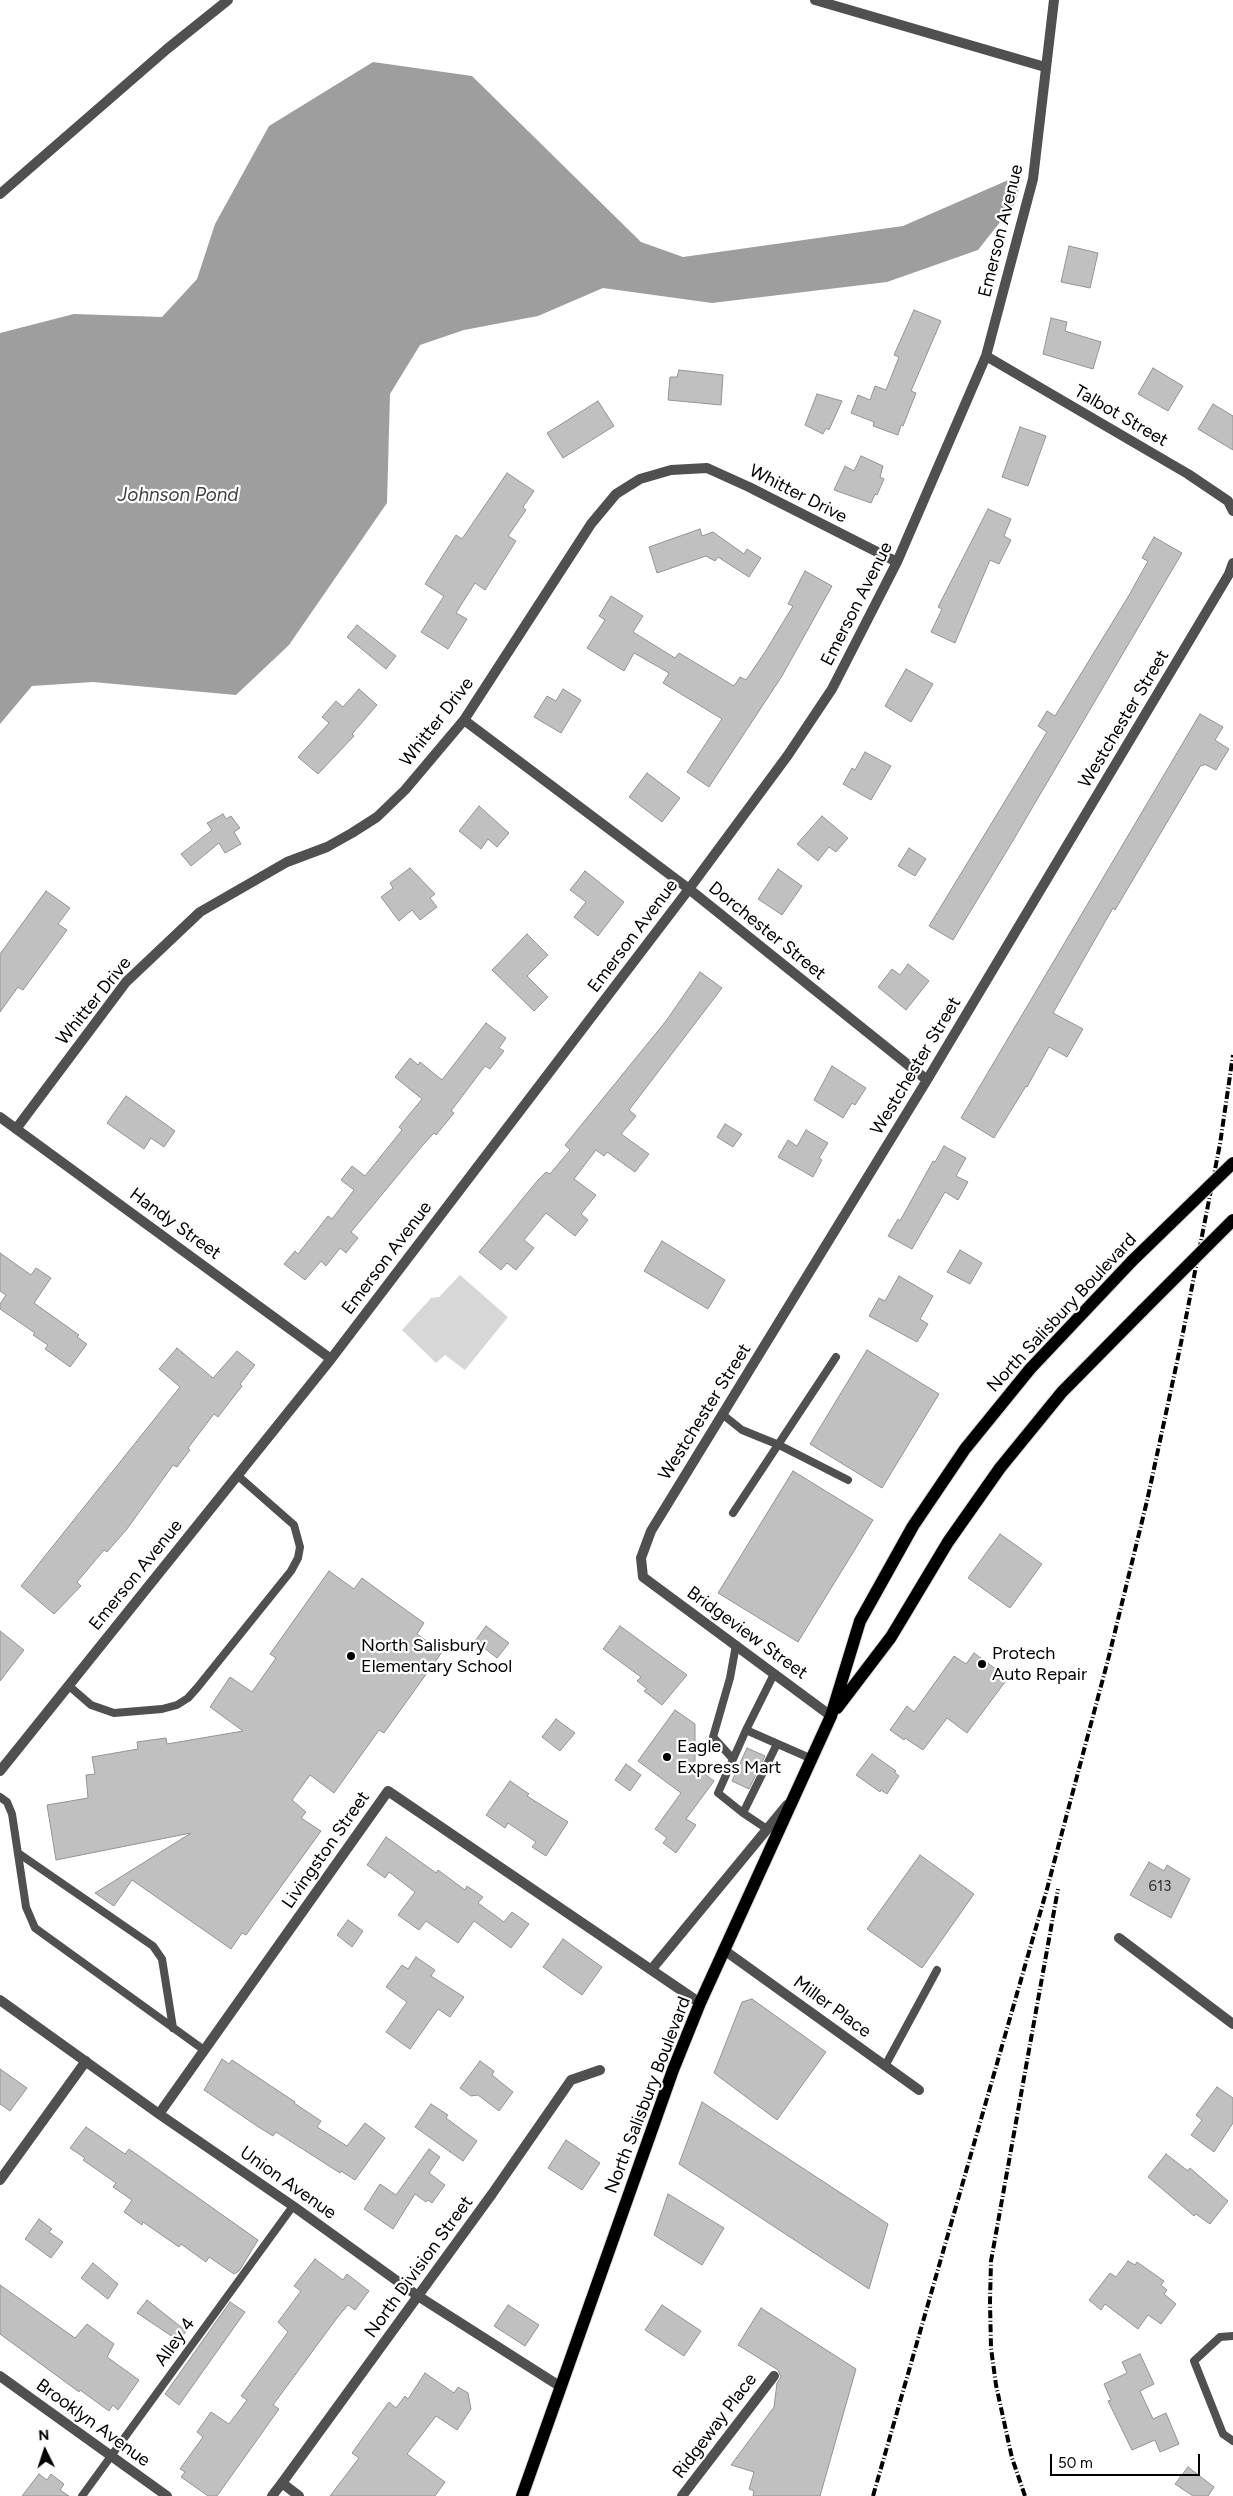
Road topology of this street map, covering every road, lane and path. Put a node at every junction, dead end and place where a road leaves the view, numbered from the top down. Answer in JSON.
{"nodes":[{"id":1,"x":228,"y":0,"type":"edge"},
{"id":2,"x":815,"y":0,"type":"edge"},
{"id":3,"x":1054,"y":0,"type":"edge"},
{"id":4,"x":1046,"y":67,"type":"junction"},
{"id":5,"x":0,"y":194,"type":"edge"},
{"id":6,"x":986,"y":356,"type":"junction"},
{"id":7,"x":1233,"y":511,"type":"edge"},
{"id":8,"x":897,"y":562,"type":"junction"},
{"id":9,"x":1233,"y":563,"type":"edge"},
{"id":10,"x":464,"y":720,"type":"junction"},
{"id":11,"x":689,"y":889,"type":"junction"},
{"id":12,"x":926,"y":1080,"type":"junction"},
{"id":13,"x":0,"y":1117,"type":"edge"},
{"id":14,"x":16,"y":1129,"type":"junction"},
{"id":15,"x":1233,"y":1163,"type":"edge"},
{"id":16,"x":1233,"y":1220,"type":"edge"},
{"id":17,"x":836,"y":1357,"type":"dead end"},
{"id":18,"x":331,"y":1359,"type":"junction"},
{"id":19,"x":722,"y":1414,"type":"junction"},
{"id":20,"x":779,"y":1444,"type":"junction"},
{"id":21,"x":237,"y":1475,"type":"junction"},
{"id":22,"x":848,"y":1480,"type":"dead end"},
{"id":23,"x":733,"y":1513,"type":"dead end"},
{"id":24,"x":643,"y":1577,"type":"joint"},
{"id":25,"x":736,"y":1646,"type":"junction"},
{"id":26,"x":774,"y":1674,"type":"junction"},
{"id":27,"x":68,"y":1685,"type":"junction"},
{"id":28,"x":831,"y":1716,"type":"junction"},
{"id":29,"x":746,"y":1730,"type":"junction"},
{"id":30,"x":777,"y":1744,"type":"junction"},
{"id":31,"x":733,"y":1759,"type":"junction"},
{"id":32,"x":812,"y":1759,"type":"junction"},
{"id":33,"x":0,"y":1771,"type":"edge"},
{"id":34,"x":796,"y":1794,"type":"junction"},
{"id":35,"x":0,"y":1797,"type":"edge"},
{"id":36,"x":743,"y":1814,"type":"junction"},
{"id":37,"x":767,"y":1829,"type":"junction"},
{"id":38,"x":18,"y":1854,"type":"junction"},
{"id":39,"x":1119,"y":1938,"type":"dead end"},
{"id":40,"x":724,"y":1950,"type":"junction"},
{"id":41,"x":651,"y":1970,"type":"junction"},
{"id":42,"x":938,"y":1970,"type":"dead end"},
{"id":43,"x":0,"y":2000,"type":"edge"},
{"id":44,"x":700,"y":2003,"type":"junction"},
{"id":45,"x":1233,"y":2024,"type":"edge"},
{"id":46,"x":173,"y":2028,"type":"junction"},
{"id":47,"x":204,"y":2050,"type":"junction"},
{"id":48,"x":86,"y":2061,"type":"junction"},
{"id":49,"x":885,"y":2066,"type":"junction"},
{"id":50,"x":600,"y":2070,"type":"dead end"},
{"id":51,"x":919,"y":2090,"type":"dead end"},
{"id":52,"x":159,"y":2114,"type":"junction"},
{"id":53,"x":0,"y":2180,"type":"edge"},
{"id":54,"x":294,"y":2206,"type":"junction"},
{"id":55,"x":418,"y":2296,"type":"junction"},
{"id":56,"x":1233,"y":2336,"type":"edge"},
{"id":57,"x":0,"y":2376,"type":"edge"},
{"id":58,"x":774,"y":2376,"type":"dead end"},
{"id":59,"x":561,"y":2387,"type":"junction"},
{"id":60,"x":1233,"y":2441,"type":"edge"},
{"id":61,"x":111,"y":2456,"type":"junction"},
{"id":62,"x":282,"y":2483,"type":"junction"},
{"id":63,"x":82,"y":2496,"type":"edge"},
{"id":64,"x":167,"y":2496,"type":"edge"},
{"id":65,"x":272,"y":2496,"type":"edge"},
{"id":66,"x":298,"y":2496,"type":"edge"},
{"id":67,"x":522,"y":2496,"type":"edge"},
{"id":68,"x":682,"y":2496,"type":"edge"}],
"edges":[{"from":1,"to":5,"type":"street"},
{"from":2,"to":4,"type":"street"},
{"from":3,"to":4,"type":"street","name":"Emerson Avenue"},
{"from":4,"to":6,"type":"street","name":"Emerson Avenue"},
{"from":6,"to":7,"type":"street","name":"Talbot Street"},
{"from":6,"to":8,"type":"street","name":"Emerson Avenue"},
{"from":8,"to":10,"type":"street","name":"Whitter Drive"},
{"from":8,"to":11,"type":"street","name":"Emerson Avenue"},
{"from":9,"to":12,"type":"street","name":"Westchester Street"},
{"from":10,"to":11,"type":"street","name":"Dorchester Street"},
{"from":10,"to":14,"type":"street","name":"Whitter Drive"},
{"from":11,"to":12,"type":"street","name":"Dorchester Street"},
{"from":11,"to":18,"type":"street","name":"Emerson Avenue"},
{"from":12,"to":19,"type":"street","name":"Westchester Street"},
{"from":13,"to":14,"type":"street","name":"Handy Street"},
{"from":14,"to":18,"type":"street","name":"Handy Street"},
{"from":15,"to":28,"type":"main road","name":"North Salisbury Boulevard","bridge":true},
{"from":16,"to":28,"type":"main road","name":"North Salisbury Boulevard","bridge":true},
{"from":17,"to":20,"type":"lane"},
{"from":18,"to":21,"type":"street","name":"Emerson Avenue"},
{"from":19,"to":20,"type":"lane"},
{"from":19,"to":24,"type":"street","name":"Westchester Street"},
{"from":20,"to":22,"type":"lane"},
{"from":20,"to":23,"type":"lane"},
{"from":21,"to":27,"type":"street","name":"Emerson Avenue"},
{"from":21,"to":27,"type":"lane"},
{"from":24,"to":25,"type":"street","name":"Bridgeview Street"},
{"from":25,"to":26,"type":"street","name":"Bridgeview Street"},
{"from":25,"to":31,"type":"lane"},
{"from":26,"to":28,"type":"street","name":"Bridgeview Street"},
{"from":26,"to":29,"type":"lane"},
{"from":27,"to":33,"type":"street","name":"Emerson Avenue"},
{"from":28,"to":32,"type":"main road","name":"North Salisbury Boulevard"},
{"from":29,"to":30,"type":"lane"},
{"from":29,"to":31,"type":"lane"},
{"from":30,"to":32,"type":"lane"},
{"from":30,"to":36,"type":"lane"},
{"from":31,"to":36,"type":"lane"},
{"from":32,"to":34,"type":"main road","name":"North Salisbury Boulevard"},
{"from":34,"to":37,"type":"street"},
{"from":34,"to":40,"type":"main road","name":"North Salisbury Boulevard"},
{"from":35,"to":38,"type":"lane"},
{"from":36,"to":37,"type":"lane"},
{"from":37,"to":41,"type":"street"},
{"from":38,"to":46,"type":"lane"},
{"from":38,"to":46,"type":"lane"},
{"from":39,"to":45,"type":"street"},
{"from":40,"to":44,"type":"main road","name":"North Salisbury Boulevard"},
{"from":40,"to":49,"type":"street","name":"Miller Place"},
{"from":41,"to":44,"type":"street","name":"Livingston Street"},
{"from":41,"to":47,"type":"street","name":"Livingston Street"},
{"from":42,"to":49,"type":"lane"},
{"from":43,"to":48,"type":"street","name":"Union Avenue"},
{"from":44,"to":59,"type":"main road","name":"North Salisbury Boulevard"},
{"from":46,"to":47,"type":"lane"},
{"from":47,"to":52,"type":"street","name":"Livingston Street"},
{"from":48,"to":52,"type":"street","name":"Union Avenue"},
{"from":48,"to":53,"type":"street"},
{"from":49,"to":51,"type":"street","name":"Miller Place"},
{"from":50,"to":55,"type":"street","name":"North Division Street"},
{"from":52,"to":54,"type":"street","name":"Union Avenue"},
{"from":54,"to":55,"type":"street","name":"Union Avenue"},
{"from":54,"to":61,"type":"lane","name":"Alley 4"},
{"from":55,"to":59,"type":"street","name":"Union Avenue"},
{"from":55,"to":62,"type":"street","name":"North Division Street"},
{"from":56,"to":60,"type":"lane"},
{"from":57,"to":61,"type":"street","name":"Brooklyn Avenue"},
{"from":58,"to":68,"type":"street","name":"Ridgeway Place"},
{"from":59,"to":67,"type":"main road","name":"North Salisbury Boulevard"},
{"from":61,"to":63,"type":"lane","name":"Alley 4"},
{"from":61,"to":64,"type":"street","name":"Brooklyn Avenue"},
{"from":62,"to":65,"type":"street","name":"North Division Street"},
{"from":62,"to":66,"type":"street"}]}
